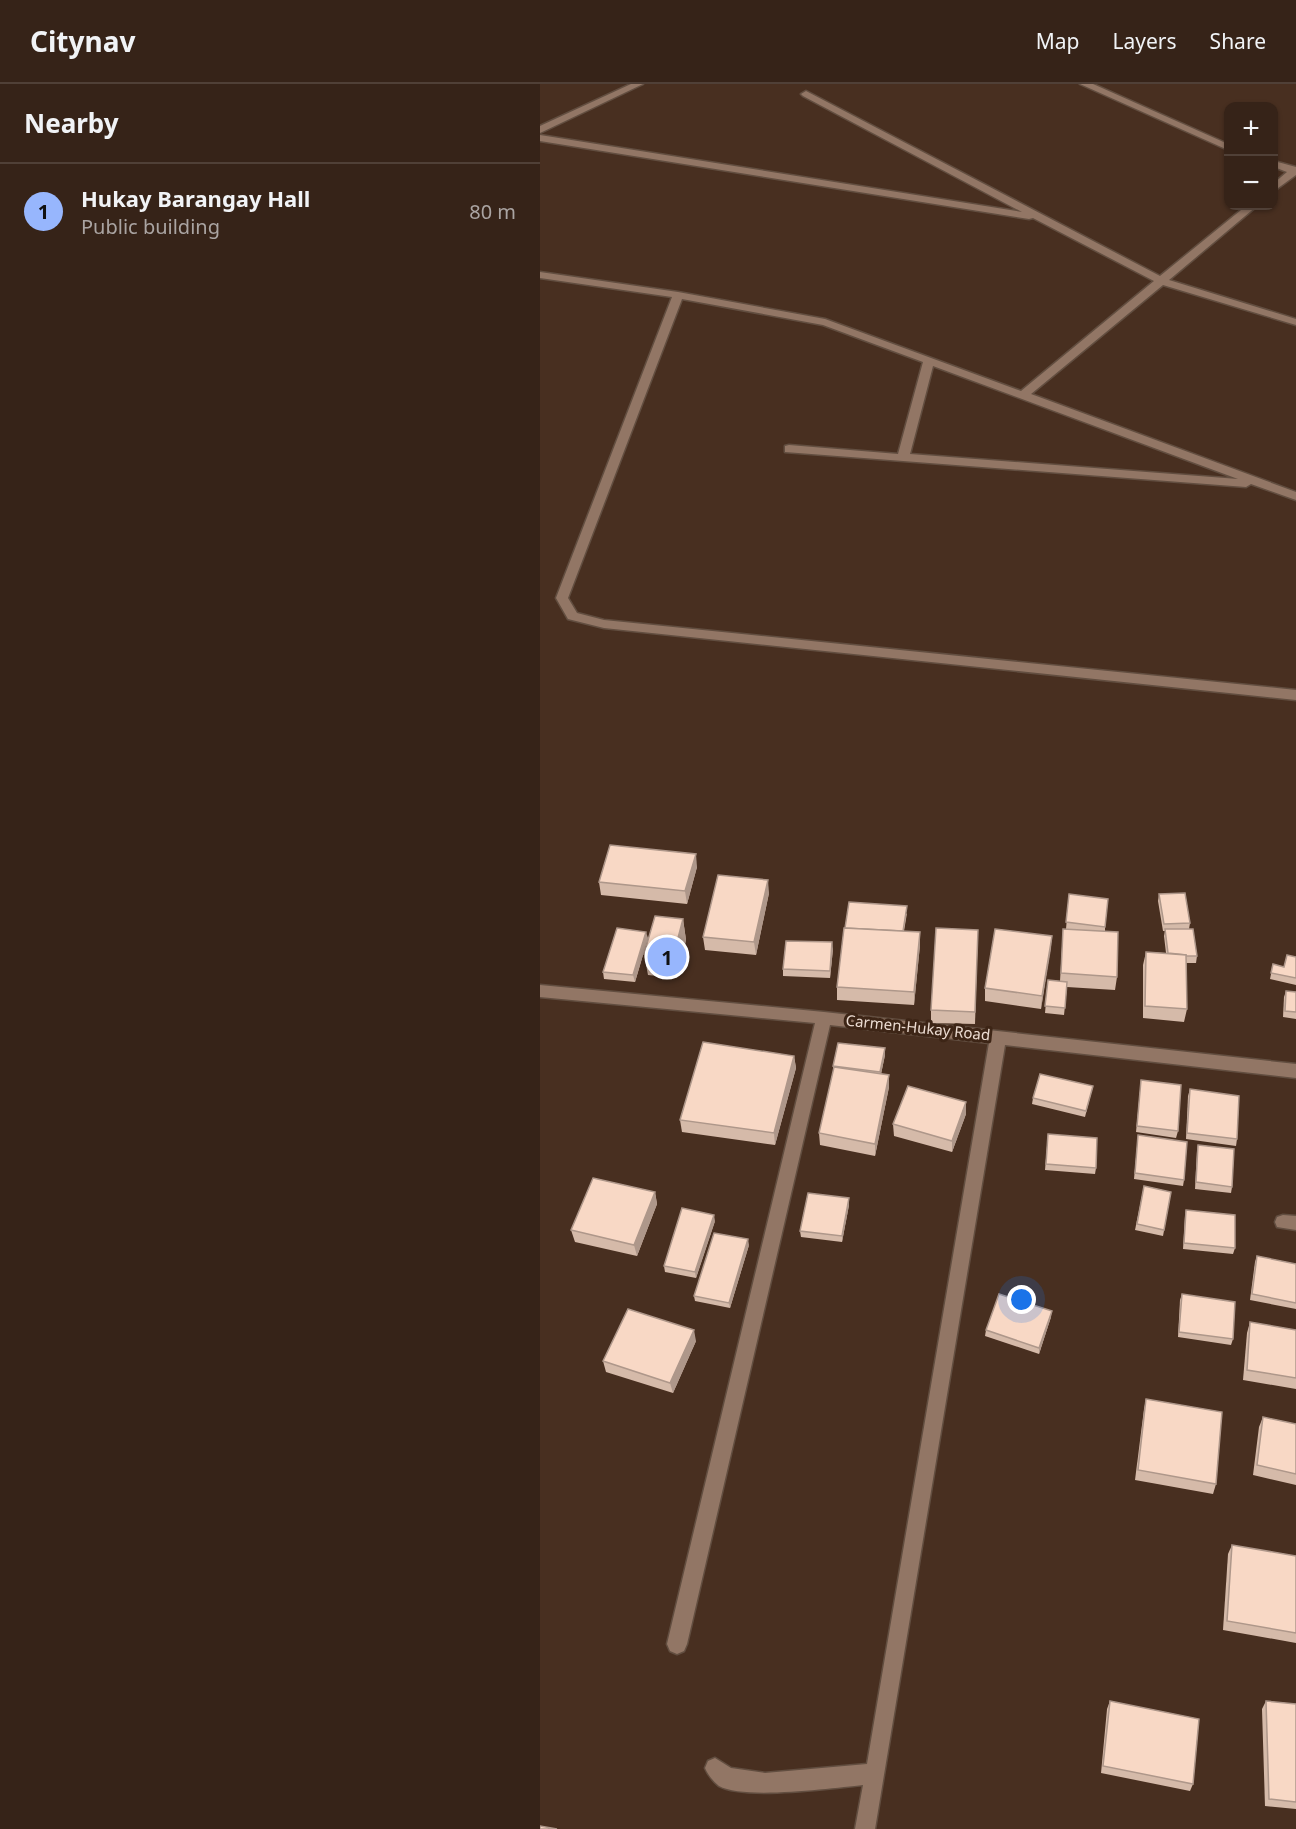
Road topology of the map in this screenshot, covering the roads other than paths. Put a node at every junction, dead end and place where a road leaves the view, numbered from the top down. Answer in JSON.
{"nodes":[{"id":1,"x":638,"y":84,"type":"edge"},
{"id":2,"x":1090,"y":85,"type":"edge"},
{"id":3,"x":806,"y":94,"type":"dead end"},
{"id":4,"x":540,"y":130,"type":"edge"},
{"id":5,"x":540,"y":138,"type":"edge"},
{"id":6,"x":1224,"y":145,"type":"edge"},
{"id":7,"x":1278,"y":165,"type":"edge"},
{"id":8,"x":1295,"y":171,"type":"edge"},
{"id":9,"x":1278,"y":185,"type":"edge"},
{"id":10,"x":1247,"y":210,"type":"edge"},
{"id":11,"x":1042,"y":218,"type":"junction"},
{"id":12,"x":540,"y":275,"type":"edge"},
{"id":13,"x":1161,"y":281,"type":"junction"},
{"id":14,"x":678,"y":295,"type":"junction"},
{"id":15,"x":1296,"y":322,"type":"edge"},
{"id":16,"x":929,"y":360,"type":"junction"},
{"id":17,"x":1024,"y":394,"type":"junction"},
{"id":18,"x":789,"y":449,"type":"dead end"},
{"id":19,"x":903,"y":457,"type":"junction"},
{"id":20,"x":1263,"y":484,"type":"junction"},
{"id":21,"x":1296,"y":496,"type":"edge"},
{"id":22,"x":1296,"y":695,"type":"edge"},
{"id":23,"x":540,"y":991,"type":"edge"},
{"id":24,"x":824,"y":1018,"type":"junction"},
{"id":25,"x":998,"y":1037,"type":"junction"},
{"id":26,"x":1296,"y":1071,"type":"edge"},
{"id":27,"x":677,"y":1644,"type":"dead end"},
{"id":28,"x":714,"y":1768,"type":"dead end"},
{"id":29,"x":876,"y":1774,"type":"junction"},
{"id":30,"x":865,"y":1829,"type":"edge"}],
"edges":[{"from":1,"to":4,"type":"street"},
{"from":2,"to":6,"type":"street"},
{"from":3,"to":11,"type":"street"},
{"from":5,"to":11,"type":"street"},
{"from":7,"to":8,"type":"street"},
{"from":8,"to":9,"type":"street"},
{"from":10,"to":13,"type":"street"},
{"from":11,"to":13,"type":"street"},
{"from":12,"to":14,"type":"street"},
{"from":13,"to":15,"type":"street"},
{"from":13,"to":17,"type":"street"},
{"from":14,"to":16,"type":"street"},
{"from":14,"to":22,"type":"street"},
{"from":16,"to":17,"type":"street"},
{"from":16,"to":19,"type":"street"},
{"from":17,"to":20,"type":"street"},
{"from":18,"to":19,"type":"street"},
{"from":19,"to":20,"type":"street"},
{"from":20,"to":21,"type":"street"},
{"from":23,"to":24,"type":"street","name":"Carmen-Hukay Road"},
{"from":24,"to":25,"type":"street","name":"Carmen-Hukay Road"},
{"from":24,"to":27,"type":"street"},
{"from":25,"to":26,"type":"street","name":"Carmen-Hukay Road"},
{"from":25,"to":29,"type":"street"},
{"from":28,"to":29,"type":"street"},
{"from":29,"to":30,"type":"street"}]}
